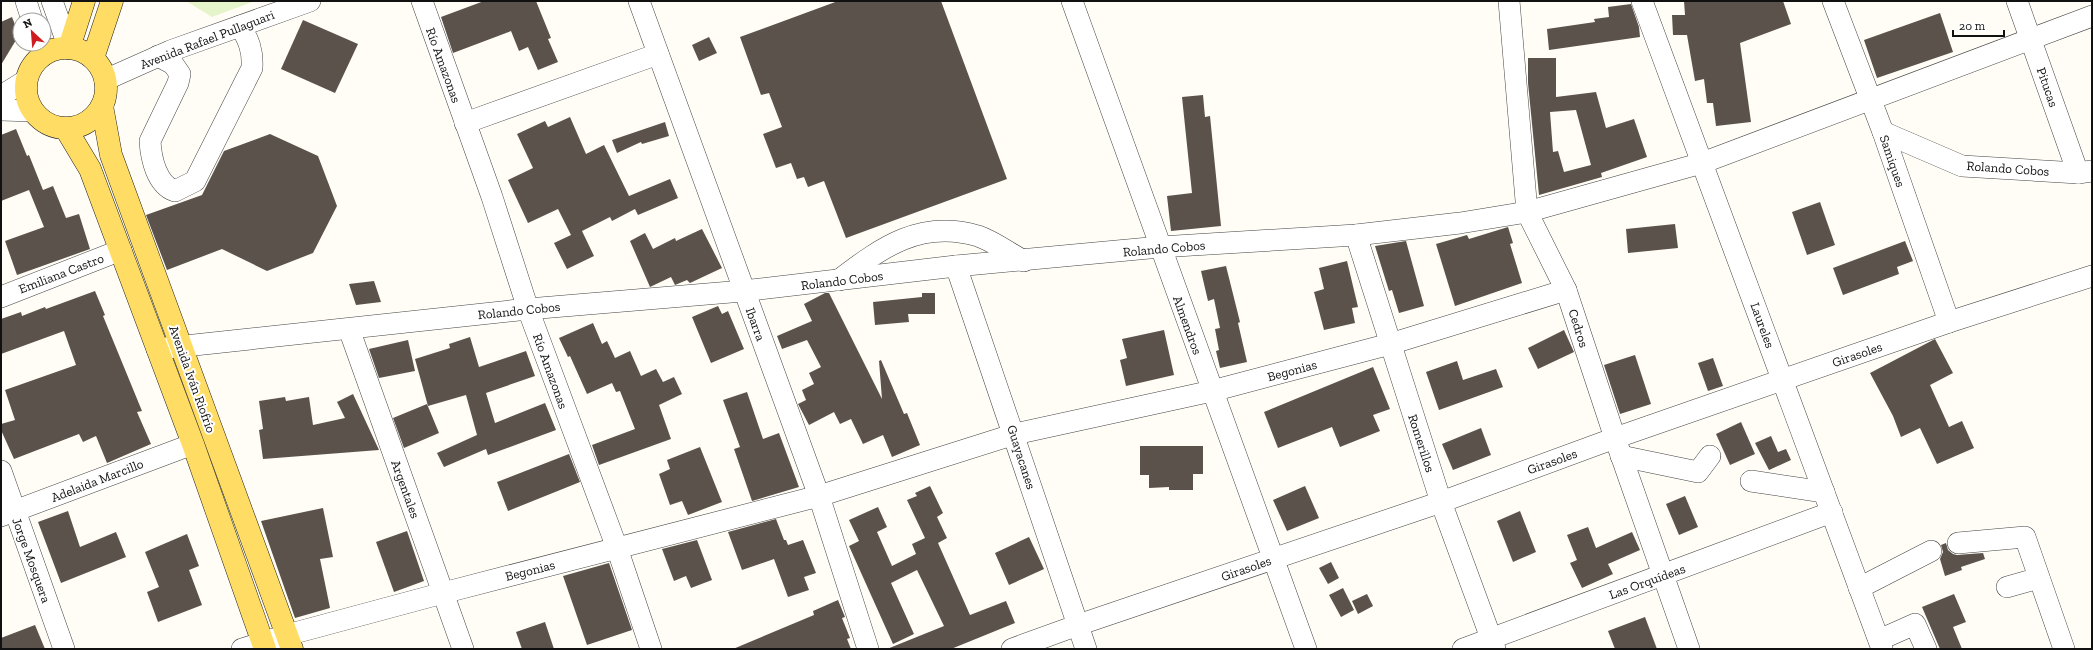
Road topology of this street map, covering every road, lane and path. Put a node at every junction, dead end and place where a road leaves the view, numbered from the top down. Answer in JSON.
{"nodes":[{"id":1,"x":26,"y":1,"type":"edge"},
{"id":2,"x":52,"y":1,"type":"edge"},
{"id":3,"x":84,"y":1,"type":"edge"},
{"id":4,"x":112,"y":1,"type":"edge"},
{"id":5,"x":310,"y":1,"type":"edge"},
{"id":6,"x":422,"y":1,"type":"edge"},
{"id":7,"x":639,"y":1,"type":"edge"},
{"id":8,"x":1072,"y":1,"type":"edge"},
{"id":9,"x":1509,"y":1,"type":"edge"},
{"id":10,"x":1642,"y":1,"type":"edge"},
{"id":11,"x":1834,"y":1,"type":"edge"},
{"id":12,"x":2017,"y":1,"type":"edge"},
{"id":13,"x":29,"y":12,"type":"edge"},
{"id":14,"x":2092,"y":16,"type":"edge"},
{"id":15,"x":240,"y":26,"type":"junction"},
{"id":16,"x":2030,"y":38,"type":"junction"},
{"id":17,"x":69,"y":48,"type":"junction"},
{"id":18,"x":52,"y":49,"type":"edge"},
{"id":19,"x":40,"y":52,"type":"edge"},
{"id":20,"x":658,"y":54,"type":"junction"},
{"id":21,"x":158,"y":56,"type":"junction"},
{"id":22,"x":93,"y":58,"type":"junction"},
{"id":23,"x":105,"y":80,"type":"junction"},
{"id":24,"x":25,"y":81,"type":"junction"},
{"id":25,"x":1,"y":96,"type":"edge"},
{"id":26,"x":1871,"y":99,"type":"junction"},
{"id":27,"x":102,"y":106,"type":"junction"},
{"id":28,"x":1,"y":110,"type":"edge"},
{"id":29,"x":33,"y":111,"type":"junction"},
{"id":30,"x":465,"y":123,"type":"junction"},
{"id":31,"x":66,"y":128,"type":"junction"},
{"id":32,"x":1883,"y":132,"type":"junction"},
{"id":33,"x":1702,"y":163,"type":"junction"},
{"id":34,"x":2085,"y":172,"type":"edge"},
{"id":35,"x":1527,"y":212,"type":"junction"},
{"id":36,"x":1356,"y":235,"type":"junction"},
{"id":37,"x":1160,"y":247,"type":"junction"},
{"id":38,"x":121,"y":250,"type":"junction"},
{"id":39,"x":1024,"y":261,"type":"junction"},
{"id":40,"x":956,"y":266,"type":"junction"},
{"id":41,"x":2092,"y":276,"type":"edge"},
{"id":42,"x":838,"y":280,"type":"junction"},
{"id":43,"x":1566,"y":290,"type":"junction"},
{"id":44,"x":743,"y":291,"type":"junction"},
{"id":45,"x":1,"y":297,"type":"edge"},
{"id":46,"x":528,"y":309,"type":"junction"},
{"id":47,"x":1949,"y":322,"type":"junction"},
{"id":48,"x":349,"y":329,"type":"junction"},
{"id":49,"x":1390,"y":344,"type":"junction"},
{"id":50,"x":181,"y":346,"type":"junction"},
{"id":51,"x":157,"y":349,"type":"junction"},
{"id":52,"x":1783,"y":380,"type":"junction"},
{"id":53,"x":1212,"y":391,"type":"junction"},
{"id":54,"x":1015,"y":434,"type":"junction"},
{"id":55,"x":193,"y":444,"type":"junction"},
{"id":56,"x":1618,"y":447,"type":"junction"},
{"id":57,"x":1710,"y":456,"type":"dead end"},
{"id":58,"x":1,"y":471,"type":"edge"},
{"id":59,"x":1751,"y":481,"type":"dead end"},
{"id":60,"x":1824,"y":492,"type":"junction"},
{"id":61,"x":819,"y":496,"type":"junction"},
{"id":62,"x":1441,"y":502,"type":"junction"},
{"id":63,"x":1832,"y":512,"type":"junction"},
{"id":64,"x":8,"y":514,"type":"edge"},
{"id":65,"x":1958,"y":543,"type":"dead end"},
{"id":66,"x":617,"y":548,"type":"junction"},
{"id":67,"x":1931,"y":551,"type":"dead end"},
{"id":68,"x":1272,"y":559,"type":"junction"},
{"id":69,"x":1663,"y":575,"type":"junction"},
{"id":70,"x":2039,"y":578,"type":"junction"},
{"id":71,"x":2007,"y":587,"type":"dead end"},
{"id":72,"x":1859,"y":588,"type":"junction"},
{"id":73,"x":443,"y":593,"type":"junction"},
{"id":74,"x":1078,"y":625,"type":"junction"},
{"id":75,"x":290,"y":642,"type":"edge"},
{"id":76,"x":1493,"y":644,"type":"edge"},
{"id":77,"x":264,"y":645,"type":"edge"},
{"id":78,"x":1880,"y":645,"type":"edge"},
{"id":79,"x":64,"y":649,"type":"edge"},
{"id":80,"x":242,"y":649,"type":"edge"},
{"id":81,"x":463,"y":649,"type":"edge"},
{"id":82,"x":651,"y":649,"type":"edge"},
{"id":83,"x":868,"y":649,"type":"edge"},
{"id":84,"x":1012,"y":649,"type":"edge"},
{"id":85,"x":1086,"y":649,"type":"edge"},
{"id":86,"x":1306,"y":649,"type":"edge"},
{"id":87,"x":1463,"y":649,"type":"edge"},
{"id":88,"x":1689,"y":649,"type":"edge"},
{"id":89,"x":1926,"y":649,"type":"edge"},
{"id":90,"x":2064,"y":649,"type":"edge"}],
"edges":[{"from":1,"to":13,"type":"street"},
{"from":2,"to":17,"type":"street"},
{"from":3,"to":17,"type":"main road"},
{"from":4,"to":22,"type":"main road"},
{"from":5,"to":15,"type":"street","name":"Avenida Rafael Pullaguari"},
{"from":6,"to":30,"type":"street","name":"Río Amazonas"},
{"from":7,"to":20,"type":"street","name":"Ibarra"},
{"from":8,"to":37,"type":"street","name":"Almendros"},
{"from":9,"to":35,"type":"street","name":"Cedros"},
{"from":10,"to":33,"type":"street","name":"Laureles"},
{"from":11,"to":26,"type":"street","name":"Samiques"},
{"from":12,"to":16,"type":"street","name":"Pitucas"},
{"from":14,"to":16,"type":"street","name":"Rolando Cobos"},
{"from":15,"to":21,"type":"street","name":"Avenida Rafael Pullaguari"},
{"from":15,"to":21,"type":"street"},
{"from":16,"to":26,"type":"street","name":"Rolando Cobos"},
{"from":16,"to":34,"type":"street","name":"Pitucas"},
{"from":17,"to":18,"type":"main road"},
{"from":17,"to":22,"type":"main road"},
{"from":19,"to":24,"type":"main road"},
{"from":20,"to":30,"type":"street"},
{"from":20,"to":44,"type":"street","name":"Ibarra"},
{"from":21,"to":23,"type":"street","name":"Avenida Rafael Pullaguari"},
{"from":22,"to":23,"type":"main road"},
{"from":23,"to":27,"type":"main road"},
{"from":24,"to":25,"type":"street"},
{"from":24,"to":29,"type":"main road"},
{"from":26,"to":32,"type":"street","name":"Samiques"},
{"from":26,"to":33,"type":"street","name":"Rolando Cobos"},
{"from":27,"to":31,"type":"main road"},
{"from":27,"to":50,"type":"main road","name":"Avenida Iván Riofrío"},
{"from":28,"to":29,"type":"street"},
{"from":29,"to":31,"type":"main road"},
{"from":30,"to":46,"type":"street","name":"Río Amazonas"},
{"from":31,"to":38,"type":"main road","name":"Avenida Iván Riofrío"},
{"from":32,"to":34,"type":"street","name":"Rolando Cobos"},
{"from":32,"to":47,"type":"street","name":"Samiques"},
{"from":33,"to":35,"type":"street","name":"Rolando Cobos"},
{"from":33,"to":52,"type":"street","name":"Laureles"},
{"from":35,"to":36,"type":"street","name":"Rolando Cobos"},
{"from":35,"to":43,"type":"street","name":"Cedros"},
{"from":36,"to":37,"type":"street","name":"Rolando Cobos"},
{"from":36,"to":49,"type":"street","name":"Romerillos"},
{"from":37,"to":39,"type":"street","name":"Rolando Cobos"},
{"from":37,"to":53,"type":"street","name":"Almendros"},
{"from":38,"to":45,"type":"street","name":"Emiliana Castro"},
{"from":38,"to":51,"type":"main road","name":"Avenida Iván Riofrío"},
{"from":39,"to":40,"type":"street","name":"Rolando Cobos"},
{"from":39,"to":42,"type":"street"},
{"from":40,"to":42,"type":"street","name":"Rolando Cobos"},
{"from":40,"to":54,"type":"street","name":"Guayacanes"},
{"from":41,"to":47,"type":"street","name":"Girasoles"},
{"from":42,"to":44,"type":"street","name":"Rolando Cobos"},
{"from":43,"to":49,"type":"street","name":"Begonias"},
{"from":43,"to":56,"type":"street","name":"Cedros"},
{"from":44,"to":46,"type":"street","name":"Rolando Cobos"},
{"from":44,"to":61,"type":"street","name":"Ibarra"},
{"from":46,"to":48,"type":"street","name":"Rolando Cobos"},
{"from":46,"to":66,"type":"street","name":"Río Amazonas"},
{"from":47,"to":52,"type":"street","name":"Girasoles"},
{"from":48,"to":50,"type":"street","name":"Rolando Cobos"},
{"from":48,"to":73,"type":"street","name":"Argentales"},
{"from":49,"to":53,"type":"street","name":"Begonias"},
{"from":49,"to":62,"type":"street","name":"Romerillos"},
{"from":50,"to":51,"type":"street","name":"Rolando Cobos"},
{"from":50,"to":75,"type":"main road","name":"Avenida Iván Riofrío"},
{"from":51,"to":55,"type":"main road","name":"Avenida Iván Riofrío"},
{"from":52,"to":56,"type":"street","name":"Girasoles"},
{"from":52,"to":60,"type":"street","name":"Laureles"},
{"from":53,"to":54,"type":"street","name":"Begonias"},
{"from":53,"to":68,"type":"street","name":"Almendros"},
{"from":54,"to":61,"type":"street","name":"Begonias"},
{"from":54,"to":74,"type":"street","name":"Guayacanes"},
{"from":55,"to":64,"type":"street","name":"Adelaida Marcillo"},
{"from":55,"to":77,"type":"main road","name":"Avenida Iván Riofrío"},
{"from":56,"to":57,"type":"street"},
{"from":56,"to":62,"type":"street","name":"Girasoles"},
{"from":56,"to":69,"type":"street","name":"Cedros"},
{"from":58,"to":64,"type":"street","name":"Jorge Mosquera"},
{"from":59,"to":60,"type":"street"},
{"from":60,"to":63,"type":"street","name":"Laureles"},
{"from":61,"to":66,"type":"street","name":"Begonias"},
{"from":61,"to":83,"type":"street","name":"Ibarra"},
{"from":62,"to":68,"type":"street","name":"Girasoles"},
{"from":62,"to":76,"type":"street","name":"Romerillos"},
{"from":63,"to":69,"type":"street","name":"Las Orquídeas"},
{"from":63,"to":72,"type":"street","name":"Laureles"},
{"from":64,"to":79,"type":"street","name":"Jorge Mosquera"},
{"from":65,"to":70,"type":"street"},
{"from":66,"to":73,"type":"street","name":"Begonias"},
{"from":66,"to":82,"type":"street","name":"Río Amazonas"},
{"from":67,"to":72,"type":"street"},
{"from":68,"to":74,"type":"street","name":"Girasoles"},
{"from":68,"to":86,"type":"street","name":"Almendros"},
{"from":69,"to":76,"type":"street","name":"Las Orquídeas"},
{"from":69,"to":88,"type":"street","name":"Cedros"},
{"from":70,"to":71,"type":"street"},
{"from":70,"to":90,"type":"street"},
{"from":72,"to":78,"type":"street","name":"Laureles"},
{"from":73,"to":75,"type":"street","name":"Begonias"},
{"from":73,"to":81,"type":"street","name":"Argentales"},
{"from":74,"to":84,"type":"street","name":"Girasoles"},
{"from":74,"to":85,"type":"street","name":"Guayacanes"},
{"from":75,"to":77,"type":"street","name":"Begonias"},
{"from":76,"to":87,"type":"street","name":"Las Orquídeas"},
{"from":77,"to":80,"type":"street","name":"Begonias"},
{"from":78,"to":89,"type":"street"}]}
